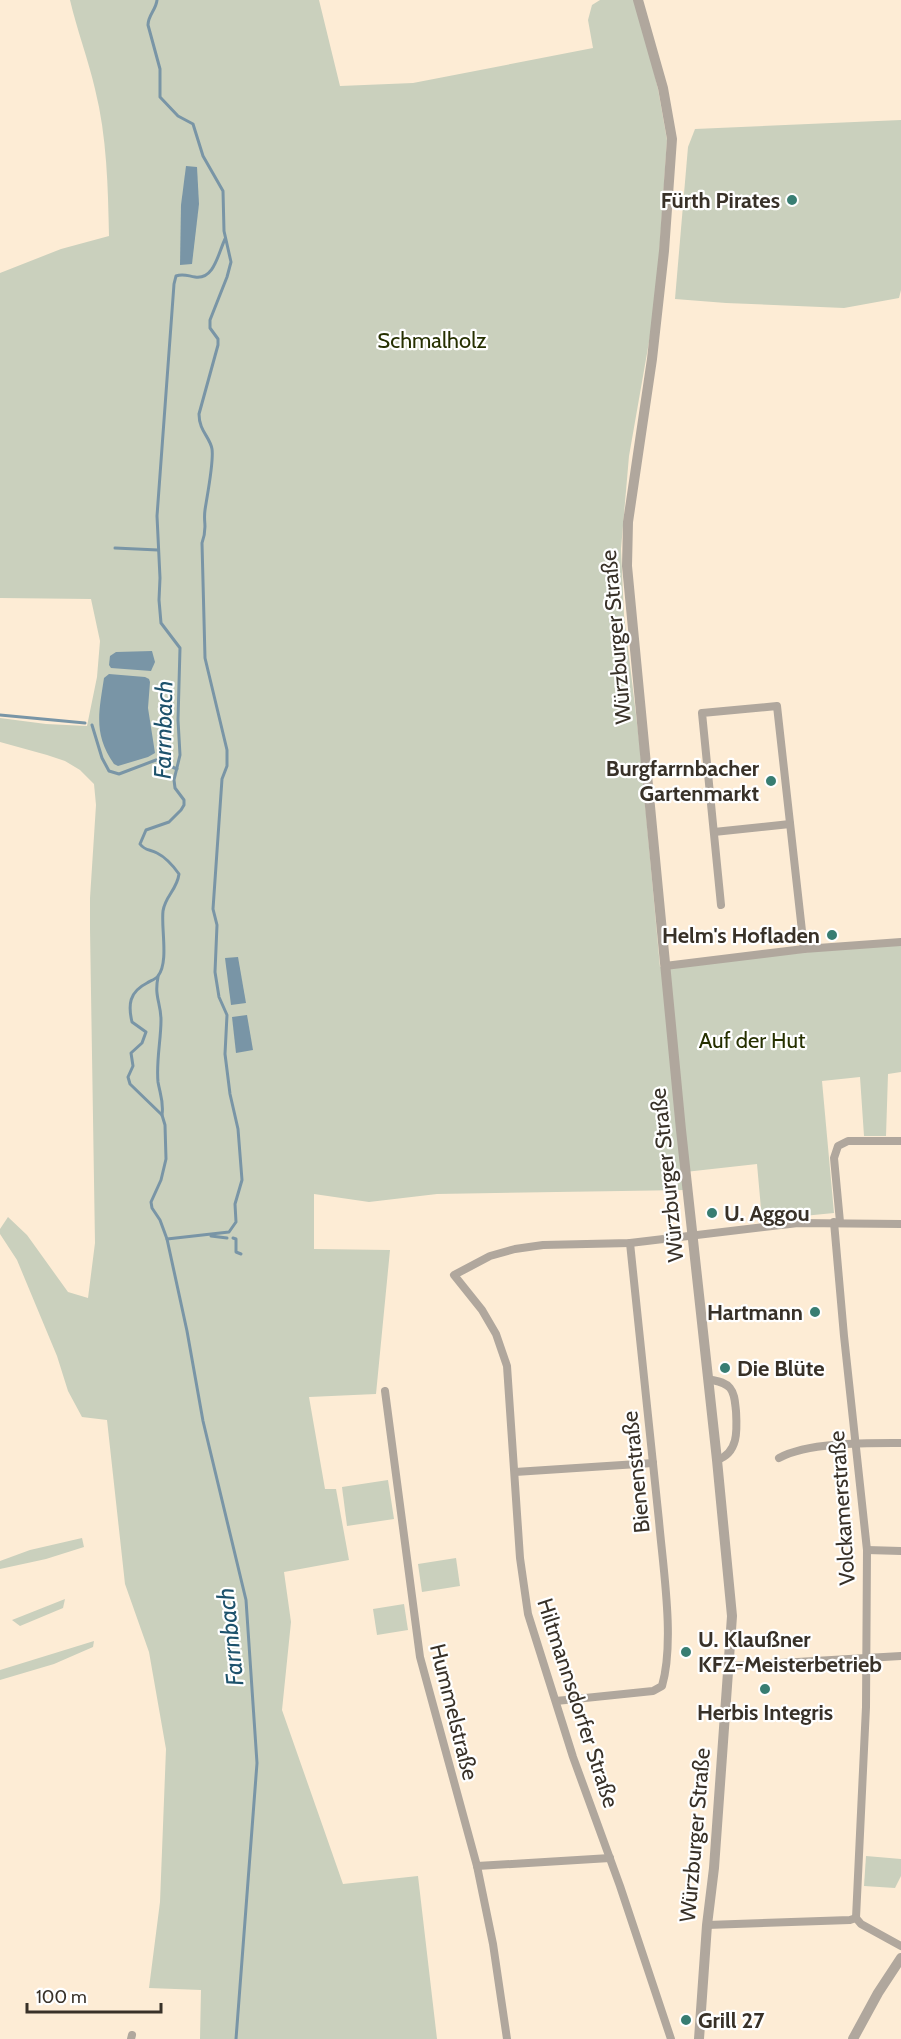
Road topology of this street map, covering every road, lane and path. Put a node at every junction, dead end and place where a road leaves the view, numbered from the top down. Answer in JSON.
{"nodes":[{"id":1,"x":638,"y":0,"type":"edge"},
{"id":2,"x":790,"y":824,"type":"junction"},
{"id":3,"x":714,"y":832,"type":"junction"},
{"id":4,"x":721,"y":905,"type":"dead end"},
{"id":5,"x":901,"y":942,"type":"edge"},
{"id":6,"x":804,"y":949,"type":"junction"},
{"id":7,"x":665,"y":966,"type":"junction"},
{"id":8,"x":901,"y":1141,"type":"edge"},
{"id":9,"x":837,"y":1222,"type":"junction"},
{"id":10,"x":901,"y":1224,"type":"edge"},
{"id":11,"x":693,"y":1235,"type":"junction"},
{"id":12,"x":630,"y":1243,"type":"junction"},
{"id":13,"x":708,"y":1379,"type":"junction"},
{"id":14,"x":385,"y":1390,"type":"dead end"},
{"id":15,"x":901,"y":1443,"type":"edge"},
{"id":16,"x":855,"y":1444,"type":"junction"},
{"id":17,"x":779,"y":1458,"type":"dead end"},
{"id":18,"x":717,"y":1460,"type":"junction"},
{"id":19,"x":653,"y":1464,"type":"junction"},
{"id":20,"x":515,"y":1472,"type":"junction"},
{"id":21,"x":867,"y":1550,"type":"junction"},
{"id":22,"x":901,"y":1551,"type":"edge"},
{"id":23,"x":901,"y":1656,"type":"edge"},
{"id":24,"x":866,"y":1659,"type":"junction"},
{"id":25,"x":729,"y":1666,"type":"junction"},
{"id":26,"x":556,"y":1701,"type":"junction"},
{"id":27,"x":610,"y":1858,"type":"junction"},
{"id":28,"x":477,"y":1866,"type":"junction"},
{"id":29,"x":856,"y":1918,"type":"junction"},
{"id":30,"x":707,"y":1925,"type":"junction"},
{"id":31,"x":901,"y":1946,"type":"edge"},
{"id":32,"x":901,"y":1958,"type":"edge"},
{"id":33,"x":507,"y":2039,"type":"edge"},
{"id":34,"x":671,"y":2039,"type":"edge"},
{"id":35,"x":699,"y":2039,"type":"edge"},
{"id":36,"x":853,"y":2039,"type":"edge"}],
"edges":[{"from":1,"to":7,"type":"street","name":"Würzburger Straße"},
{"from":2,"to":3,"type":"street"},
{"from":2,"to":3,"type":"street"},
{"from":2,"to":6,"type":"street"},
{"from":3,"to":4,"type":"street"},
{"from":5,"to":6,"type":"street"},
{"from":6,"to":7,"type":"street"},
{"from":7,"to":11,"type":"street","name":"Würzburger Straße"},
{"from":8,"to":9,"type":"street","name":"Volckamerstraße"},
{"from":9,"to":10,"type":"street"},
{"from":9,"to":11,"type":"street"},
{"from":9,"to":16,"type":"street","name":"Volckamerstraße"},
{"from":11,"to":12,"type":"street"},
{"from":11,"to":13,"type":"street","name":"Würzburger Straße"},
{"from":12,"to":19,"type":"street","name":"Bienenstraße"},
{"from":12,"to":20,"type":"street","name":"Hiltmannsdorfer Straße"},
{"from":13,"to":18,"type":"street","name":"Würzburger Straße"},
{"from":13,"to":18,"type":"street"},
{"from":14,"to":28,"type":"street","name":"Hummelstraße"},
{"from":15,"to":16,"type":"street"},
{"from":16,"to":17,"type":"street"},
{"from":16,"to":21,"type":"street","name":"Volckamerstraße"},
{"from":18,"to":25,"type":"street","name":"Würzburger Straße"},
{"from":19,"to":20,"type":"street"},
{"from":19,"to":26,"type":"street","name":"Bienenstraße"},
{"from":20,"to":26,"type":"street","name":"Hiltmannsdorfer Straße"},
{"from":21,"to":22,"type":"street"},
{"from":21,"to":24,"type":"street","name":"Volckamerstraße"},
{"from":23,"to":24,"type":"street"},
{"from":24,"to":25,"type":"street"},
{"from":24,"to":29,"type":"street","name":"Volckamerstraße"},
{"from":25,"to":30,"type":"street","name":"Würzburger Straße"},
{"from":26,"to":27,"type":"street","name":"Hiltmannsdorfer Straße"},
{"from":27,"to":28,"type":"street"},
{"from":27,"to":34,"type":"street","name":"Hiltmannsdorfer Straße"},
{"from":28,"to":33,"type":"street","name":"Hummelstraße"},
{"from":29,"to":30,"type":"street"},
{"from":29,"to":31,"type":"street"},
{"from":30,"to":35,"type":"street","name":"Würzburger Straße"},
{"from":32,"to":36,"type":"street"}]}
